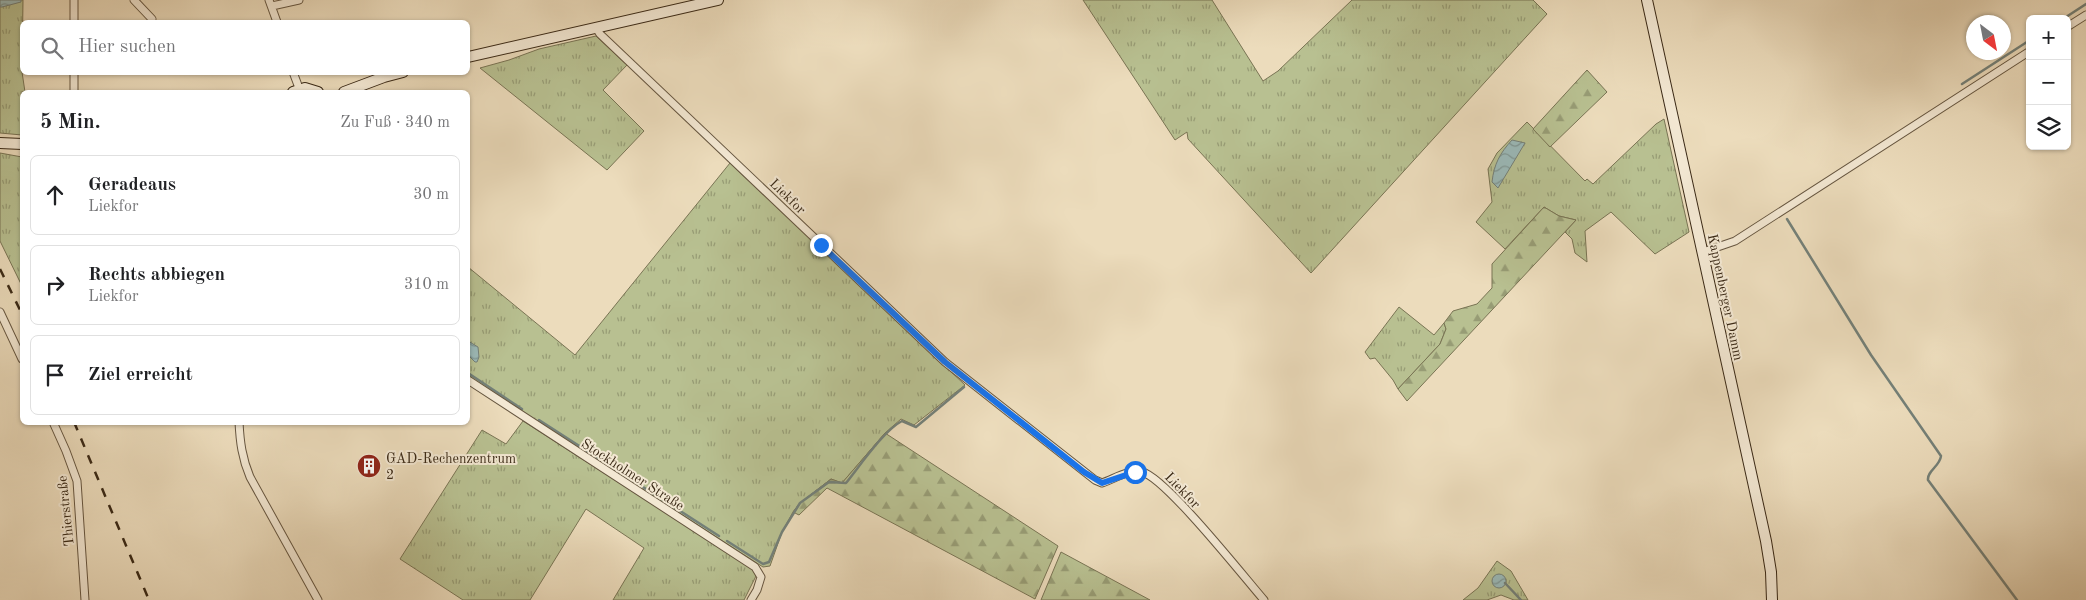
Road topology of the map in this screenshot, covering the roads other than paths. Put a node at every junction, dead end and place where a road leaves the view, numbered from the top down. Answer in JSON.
{"nodes":[{"id":1,"x":74,"y":0,"type":"edge"},
{"id":2,"x":134,"y":0,"type":"edge"},
{"id":3,"x":299,"y":0,"type":"edge"},
{"id":4,"x":718,"y":0,"type":"edge"},
{"id":5,"x":1646,"y":0,"type":"edge"},
{"id":6,"x":271,"y":3,"type":"edge"},
{"id":7,"x":2086,"y":15,"type":"edge"},
{"id":8,"x":152,"y":19,"type":"dead end"},
{"id":9,"x":74,"y":20,"type":"edge"},
{"id":10,"x":276,"y":20,"type":"edge"},
{"id":11,"x":2071,"y":24,"type":"edge"},
{"id":12,"x":596,"y":28,"type":"junction"},
{"id":13,"x":2026,"y":54,"type":"edge"},
{"id":14,"x":470,"y":57,"type":"edge"},
{"id":15,"x":74,"y":75,"type":"edge"},
{"id":16,"x":294,"y":75,"type":"edge"},
{"id":17,"x":392,"y":75,"type":"edge"},
{"id":18,"x":74,"y":90,"type":"edge"},
{"id":19,"x":296,"y":90,"type":"edge"},
{"id":20,"x":313,"y":90,"type":"edge"},
{"id":21,"x":349,"y":90,"type":"edge"},
{"id":22,"x":0,"y":142,"type":"edge"},
{"id":23,"x":20,"y":144,"type":"edge"},
{"id":24,"x":1702,"y":252,"type":"junction"},
{"id":25,"x":0,"y":312,"type":"edge"},
{"id":26,"x":20,"y":355,"type":"edge"},
{"id":27,"x":470,"y":381,"type":"edge"},
{"id":28,"x":54,"y":425,"type":"edge"},
{"id":29,"x":239,"y":425,"type":"edge"},
{"id":30,"x":85,"y":600,"type":"edge"},
{"id":31,"x":318,"y":600,"type":"edge"},
{"id":32,"x":751,"y":600,"type":"edge"},
{"id":33,"x":1264,"y":600,"type":"edge"},
{"id":34,"x":1772,"y":600,"type":"edge"}],
"edges":[{"from":1,"to":9,"type":"street"},
{"from":2,"to":8,"type":"street"},
{"from":3,"to":6,"type":"street"},
{"from":4,"to":12,"type":"main road"},
{"from":5,"to":24,"type":"main road","name":"Kappenberger Damm"},
{"from":6,"to":10,"type":"street"},
{"from":7,"to":11,"type":"street"},
{"from":12,"to":14,"type":"main road"},
{"from":12,"to":33,"type":"street","name":"Liekfor"},
{"from":13,"to":24,"type":"street"},
{"from":15,"to":18,"type":"street"},
{"from":16,"to":19,"type":"street"},
{"from":17,"to":21,"type":"main road"},
{"from":19,"to":20,"type":"main road"},
{"from":22,"to":23,"type":"main road"},
{"from":24,"to":34,"type":"main road","name":"Kappenberger Damm"},
{"from":25,"to":26,"type":"street"},
{"from":27,"to":32,"type":"street","name":"Stockholmer Straße"},
{"from":28,"to":30,"type":"street","name":"Thierstraße"},
{"from":29,"to":31,"type":"street"}]}
